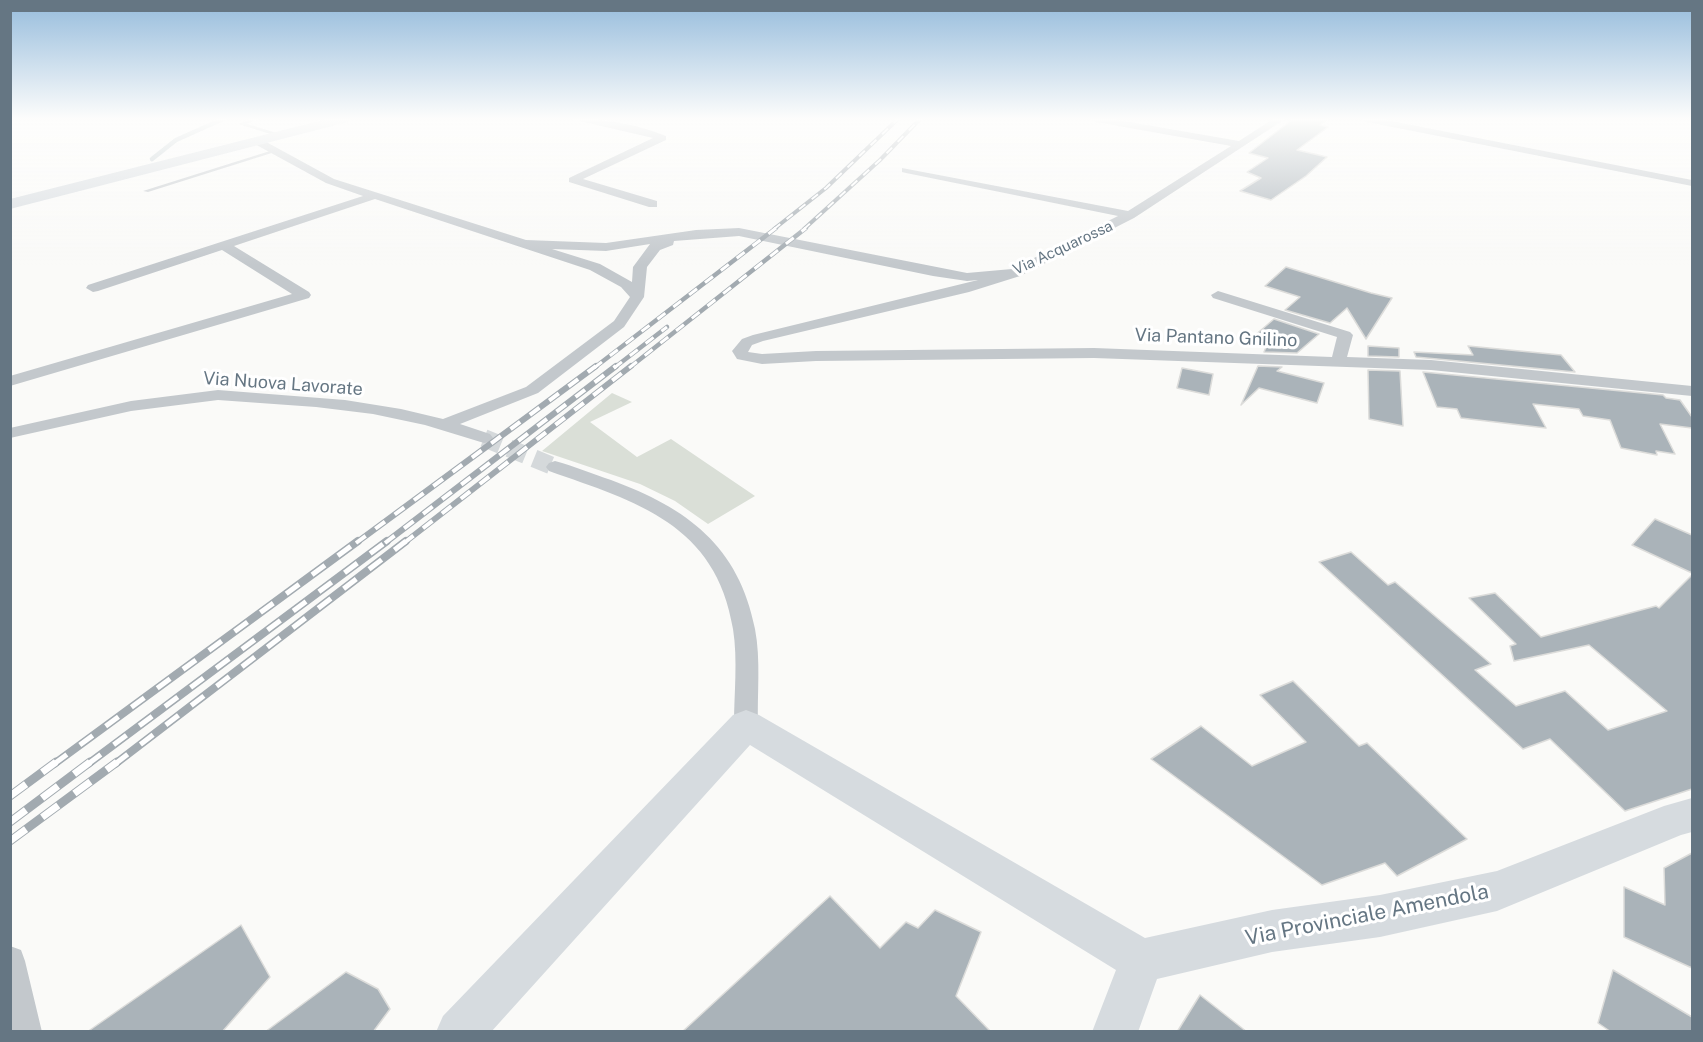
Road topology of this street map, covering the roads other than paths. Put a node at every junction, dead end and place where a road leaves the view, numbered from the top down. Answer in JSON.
{"nodes":[{"id":1,"x":149,"y":168,"type":"edge"},
{"id":2,"x":221,"y":168,"type":"edge"},
{"id":3,"x":305,"y":168,"type":"edge"},
{"id":4,"x":600,"y":168,"type":"edge"},
{"id":5,"x":1203,"y":168,"type":"edge"},
{"id":6,"x":1614,"y":168,"type":"edge"},
{"id":7,"x":906,"y":170,"type":"dead end"},
{"id":8,"x":1692,"y":183,"type":"edge"},
{"id":9,"x":146,"y":191,"type":"dead end"},
{"id":10,"x":374,"y":196,"type":"junction"},
{"id":11,"x":10,"y":204,"type":"edge"},
{"id":12,"x":653,"y":204,"type":"dead end"},
{"id":13,"x":1130,"y":215,"type":"junction"},
{"id":14,"x":677,"y":238,"type":"junction"},
{"id":15,"x":222,"y":244,"type":"junction"},
{"id":16,"x":527,"y":244,"type":"junction"},
{"id":17,"x":606,"y":247,"type":"junction"},
{"id":18,"x":644,"y":261,"type":"junction"},
{"id":19,"x":595,"y":267,"type":"junction"},
{"id":20,"x":1015,"y":273,"type":"junction"},
{"id":21,"x":93,"y":288,"type":"dead end"},
{"id":22,"x":1218,"y":295,"type":"dead end"},
{"id":23,"x":637,"y":297,"type":"junction"},
{"id":24,"x":1338,"y":362,"type":"junction"},
{"id":25,"x":10,"y":381,"type":"edge"},
{"id":26,"x":1692,"y":391,"type":"edge"},
{"id":27,"x":446,"y":424,"type":"junction"},
{"id":28,"x":10,"y":433,"type":"edge"},
{"id":29,"x":484,"y":438,"type":"tunnel mouth"},
{"id":30,"x":555,"y":467,"type":"tunnel mouth"},
{"id":31,"x":746,"y":725,"type":"junction"},
{"id":32,"x":1692,"y":814,"type":"edge"},
{"id":33,"x":10,"y":961,"type":"edge"},
{"id":34,"x":1142,"y":961,"type":"junction"},
{"id":35,"x":26,"y":1032,"type":"edge"},
{"id":36,"x":459,"y":1032,"type":"edge"},
{"id":37,"x":1115,"y":1032,"type":"edge"}],
"edges":[{"from":1,"to":11,"type":"main road"},
{"from":2,"to":9,"type":"lane"},
{"from":3,"to":10,"type":"street"},
{"from":4,"to":12,"type":"street"},
{"from":5,"to":13,"type":"street","name":"Via Acquarossa"},
{"from":6,"to":8,"type":"street"},
{"from":7,"to":13,"type":"street"},
{"from":10,"to":15,"type":"street"},
{"from":10,"to":16,"type":"street"},
{"from":13,"to":20,"type":"street","name":"Via Acquarossa"},
{"from":14,"to":17,"type":"street","name":"Via Acquarossa"},
{"from":14,"to":18,"type":"street"},
{"from":14,"to":20,"type":"street","name":"Via Acquarossa"},
{"from":15,"to":21,"type":"street"},
{"from":15,"to":25,"type":"street"},
{"from":16,"to":17,"type":"street"},
{"from":16,"to":19,"type":"street"},
{"from":17,"to":18,"type":"street"},
{"from":18,"to":19,"type":"street"},
{"from":18,"to":23,"type":"street"},
{"from":19,"to":23,"type":"street"},
{"from":20,"to":24,"type":"street","name":"Via Pantano Gnilino"},
{"from":22,"to":24,"type":"street"},
{"from":23,"to":27,"type":"street"},
{"from":24,"to":26,"type":"street","name":"Via Pantano Gnilino"},
{"from":27,"to":28,"type":"street","name":"Via Nuova Lavorate"},
{"from":27,"to":29,"type":"street"},
{"from":30,"to":31,"type":"street"},
{"from":31,"to":34,"type":"main road"},
{"from":31,"to":36,"type":"main road"},
{"from":32,"to":34,"type":"main road","name":"Via Provinciale Amendola"},
{"from":33,"to":35,"type":"street"},
{"from":34,"to":37,"type":"main road"}]}
